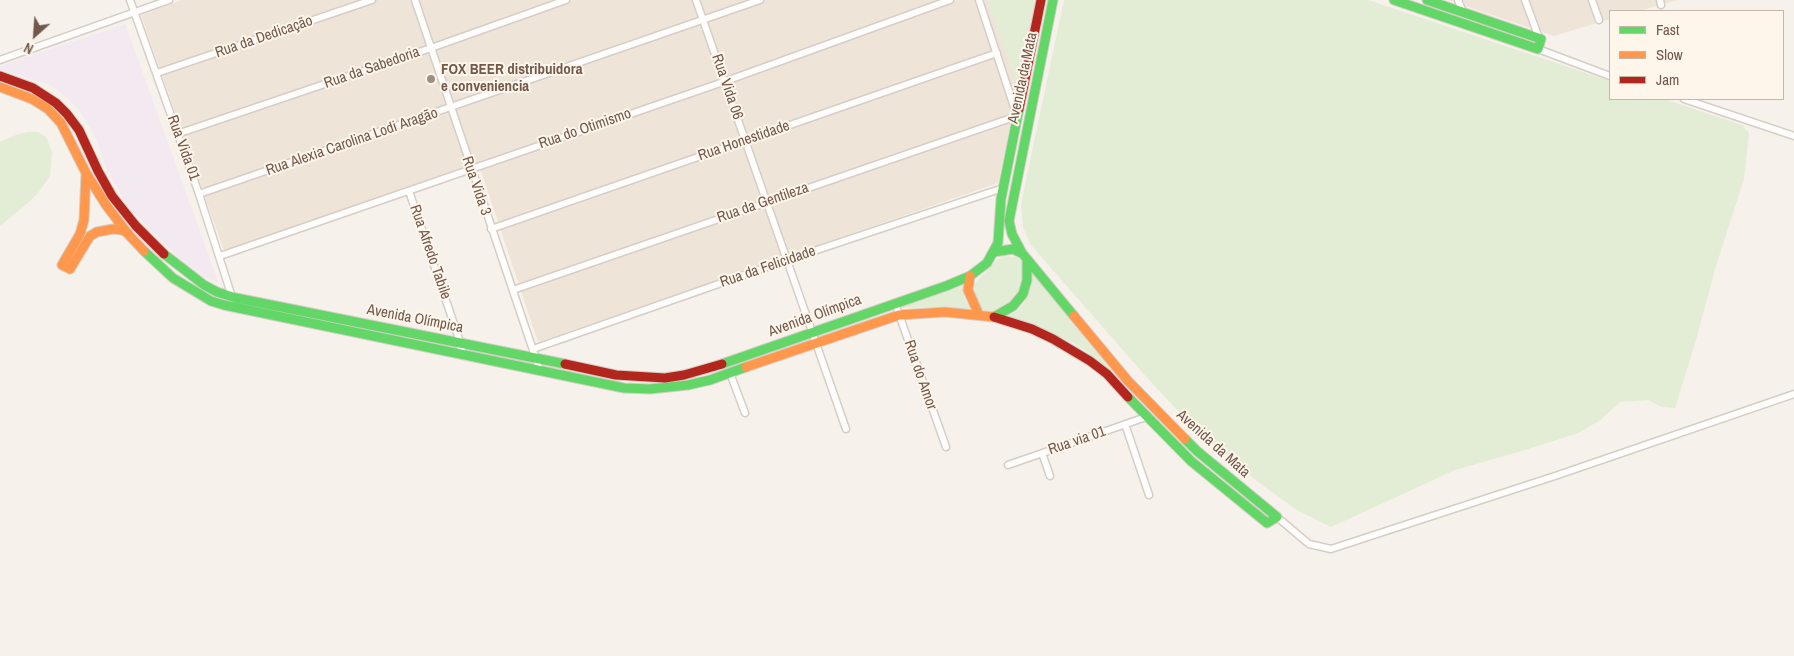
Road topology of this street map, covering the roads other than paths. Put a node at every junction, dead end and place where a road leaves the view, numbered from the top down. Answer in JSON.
{"nodes":[{"id":1,"x":130,"y":0,"type":"edge"},
{"id":2,"x":169,"y":0,"type":"edge"},
{"id":3,"x":372,"y":0,"type":"edge"},
{"id":4,"x":415,"y":0,"type":"edge"},
{"id":5,"x":566,"y":0,"type":"edge"},
{"id":6,"x":696,"y":0,"type":"edge"},
{"id":7,"x":760,"y":0,"type":"edge"},
{"id":8,"x":950,"y":0,"type":"edge"},
{"id":9,"x":979,"y":0,"type":"edge"},
{"id":10,"x":1041,"y":0,"type":"edge"},
{"id":11,"x":1053,"y":0,"type":"edge"},
{"id":12,"x":1394,"y":0,"type":"edge"},
{"id":13,"x":1427,"y":0,"type":"edge"},
{"id":14,"x":1458,"y":0,"type":"edge"},
{"id":15,"x":1525,"y":0,"type":"edge"},
{"id":16,"x":1592,"y":0,"type":"edge"},
{"id":17,"x":135,"y":12,"type":"junction"},
{"id":18,"x":1463,"y":12,"type":"junction"},
{"id":19,"x":702,"y":20,"type":"junction"},
{"id":20,"x":1599,"y":20,"type":"dead end"},
{"id":21,"x":1539,"y":38,"type":"junction"},
{"id":22,"x":431,"y":48,"type":"junction"},
{"id":23,"x":1538,"y":49,"type":"junction"},
{"id":24,"x":997,"y":53,"type":"junction"},
{"id":25,"x":0,"y":60,"type":"edge"},
{"id":26,"x":157,"y":73,"type":"junction"},
{"id":27,"x":0,"y":76,"type":"edge"},
{"id":28,"x":1609,"y":76,"type":"edge"},
{"id":29,"x":726,"y":81,"type":"junction"},
{"id":30,"x":0,"y":86,"type":"edge"},
{"id":31,"x":1687,"y":100,"type":"edge"},
{"id":32,"x":450,"y":108,"type":"junction"},
{"id":33,"x":1015,"y":116,"type":"junction"},
{"id":34,"x":177,"y":134,"type":"junction"},
{"id":35,"x":1794,"y":136,"type":"edge"},
{"id":36,"x":745,"y":140,"type":"junction"},
{"id":37,"x":471,"y":168,"type":"junction"},
{"id":38,"x":86,"y":173,"type":"junction"},
{"id":39,"x":1003,"y":188,"type":"junction"},
{"id":40,"x":409,"y":191,"type":"junction"},
{"id":41,"x":199,"y":194,"type":"junction"},
{"id":42,"x":766,"y":202,"type":"junction"},
{"id":43,"x":491,"y":229,"type":"junction"},
{"id":44,"x":128,"y":234,"type":"junction"},
{"id":45,"x":994,"y":252,"type":"junction"},
{"id":46,"x":220,"y":256,"type":"junction"},
{"id":47,"x":1024,"y":256,"type":"junction"},
{"id":48,"x":787,"y":260,"type":"junction"},
{"id":49,"x":970,"y":276,"type":"junction"},
{"id":50,"x":513,"y":290,"type":"junction"},
{"id":51,"x":232,"y":297,"type":"junction"},
{"id":52,"x":910,"y":297,"type":"joint"},
{"id":53,"x":894,"y":303,"type":"junction"},
{"id":54,"x":916,"y":314,"type":"joint"},
{"id":55,"x":899,"y":315,"type":"junction"},
{"id":56,"x":979,"y":315,"type":"junction"},
{"id":57,"x":994,"y":318,"type":"junction"},
{"id":58,"x":812,"y":332,"type":"junction"},
{"id":59,"x":460,"y":342,"type":"junction"},
{"id":60,"x":816,"y":342,"type":"junction"},
{"id":61,"x":533,"y":349,"type":"junction"},
{"id":62,"x":463,"y":355,"type":"junction"},
{"id":63,"x":536,"y":358,"type":"junction"},
{"id":64,"x":540,"y":371,"type":"junction"},
{"id":65,"x":730,"y":373,"type":"junction"},
{"id":66,"x":1794,"y":394,"type":"edge"},
{"id":67,"x":745,"y":413,"type":"dead end"},
{"id":68,"x":1146,"y":417,"type":"junction"},
{"id":69,"x":1124,"y":424,"type":"junction"},
{"id":70,"x":846,"y":429,"type":"dead end"},
{"id":71,"x":946,"y":447,"type":"dead end"},
{"id":72,"x":1042,"y":453,"type":"junction"},
{"id":73,"x":1008,"y":465,"type":"dead end"},
{"id":74,"x":1050,"y":476,"type":"dead end"},
{"id":75,"x":1148,"y":495,"type":"dead end"},
{"id":76,"x":1276,"y":517,"type":"junction"}],
"edges":[{"from":1,"to":17,"type":"street","name":"Rua Vida 01"},
{"from":2,"to":17,"type":"street"},
{"from":3,"to":26,"type":"street","name":"Rua da Dedicação"},
{"from":4,"to":22,"type":"street","name":"Rua Vida 3"},
{"from":5,"to":22,"type":"street","name":"Rua da Sabedoria"},
{"from":6,"to":19,"type":"street","name":"Rua Vida 06"},
{"from":7,"to":19,"type":"street","name":"Rua Alexia Carolina Lodi Aragão"},
{"from":8,"to":29,"type":"street","name":"Rua do Otimismo"},
{"from":9,"to":24,"type":"street"},
{"from":10,"to":33,"type":"street","name":"Avenida da Mata"},
{"from":11,"to":47,"type":"street","name":"Avenida da Mata"},
{"from":12,"to":23,"type":"street"},
{"from":13,"to":18,"type":"street"},
{"from":14,"to":18,"type":"street"},
{"from":15,"to":21,"type":"street"},
{"from":16,"to":20,"type":"street"},
{"from":17,"to":25,"type":"street"},
{"from":17,"to":26,"type":"street","name":"Rua Vida 01"},
{"from":18,"to":21,"type":"street"},
{"from":19,"to":29,"type":"street","name":"Rua Vida 06"},
{"from":19,"to":32,"type":"street","name":"Rua Alexia Carolina Lodi Aragão"},
{"from":21,"to":23,"type":"street"},
{"from":22,"to":32,"type":"street","name":"Rua Vida 3"},
{"from":22,"to":34,"type":"street","name":"Rua da Sabedoria"},
{"from":23,"to":28,"type":"street"},
{"from":24,"to":33,"type":"street"},
{"from":24,"to":36,"type":"street","name":"Rua Honestidade"},
{"from":26,"to":34,"type":"street","name":"Rua Vida 01"},
{"from":27,"to":51,"type":"street","name":"Avenida Olímpica"},
{"from":29,"to":36,"type":"street","name":"Rua Vida 06"},
{"from":29,"to":37,"type":"street","name":"Rua do Otimismo"},
{"from":30,"to":38,"type":"street","name":"Avenida Olímpica"},
{"from":31,"to":35,"type":"street"},
{"from":32,"to":37,"type":"street","name":"Rua Vida 3"},
{"from":32,"to":41,"type":"street","name":"Rua Alexia Carolina Lodi Aragão"},
{"from":33,"to":39,"type":"street","name":"Avenida da Mata"},
{"from":33,"to":42,"type":"street","name":"Rua da Gentileza"},
{"from":34,"to":41,"type":"street","name":"Rua Vida 01"},
{"from":36,"to":42,"type":"street","name":"Rua Vida 06"},
{"from":36,"to":43,"type":"street","name":"Rua Honestidade"},
{"from":37,"to":40,"type":"street","name":"Rua do Otimismo"},
{"from":37,"to":43,"type":"street","name":"Rua Vida 3"},
{"from":38,"to":44,"type":"street","name":"Avenida Olímpica"},
{"from":38,"to":44,"type":"street","name":"Avenida Olímpica"},
{"from":39,"to":45,"type":"street","name":"Avenida da Mata"},
{"from":39,"to":48,"type":"street","name":"Rua da Felicidade"},
{"from":40,"to":46,"type":"street","name":"Rua do Otimismo"},
{"from":40,"to":59,"type":"street","name":"Rua Afredo Tabile"},
{"from":41,"to":46,"type":"street","name":"Rua Vida 01"},
{"from":42,"to":48,"type":"street","name":"Rua Vida 06"},
{"from":42,"to":50,"type":"street","name":"Rua da Gentileza"},
{"from":43,"to":50,"type":"street","name":"Rua Vida 3"},
{"from":44,"to":62,"type":"street","name":"Avenida Olímpica"},
{"from":45,"to":47,"type":"street"},
{"from":45,"to":49,"type":"street","name":"Avenida da Mata"},
{"from":46,"to":51,"type":"street","name":"Rua Vida 01"},
{"from":47,"to":57,"type":"street"},
{"from":47,"to":76,"type":"street","name":"Avenida da Mata"},
{"from":48,"to":58,"type":"street","name":"Rua Vida 06"},
{"from":48,"to":61,"type":"street","name":"Rua da Felicidade"},
{"from":49,"to":52,"type":"street","name":"Avenida da Mata"},
{"from":49,"to":56,"type":"street"},
{"from":50,"to":61,"type":"street","name":"Rua Vida 3"},
{"from":51,"to":59,"type":"street","name":"Avenida Olímpica"},
{"from":52,"to":53,"type":"street","name":"Avenida Olímpica"},
{"from":53,"to":55,"type":"street","name":"Rua do Amor"},
{"from":53,"to":58,"type":"street","name":"Avenida Olímpica"},
{"from":54,"to":55,"type":"street","name":"Avenida Olímpica"},
{"from":54,"to":56,"type":"street","name":"Avenida da Mata"},
{"from":55,"to":60,"type":"street","name":"Avenida Olímpica"},
{"from":55,"to":71,"type":"street","name":"Rua do Amor"},
{"from":56,"to":57,"type":"street","name":"Avenida da Mata"},
{"from":57,"to":68,"type":"street","name":"Avenida da Mata"},
{"from":58,"to":60,"type":"street","name":"Rua Vida 06"},
{"from":58,"to":63,"type":"street","name":"Avenida Olímpica"},
{"from":59,"to":62,"type":"street","name":"Rua Afredo Tabile"},
{"from":59,"to":63,"type":"street","name":"Avenida Olímpica"},
{"from":60,"to":65,"type":"street","name":"Avenida Olímpica"},
{"from":60,"to":70,"type":"street","name":"Rua Vida 06"},
{"from":61,"to":63,"type":"street","name":"Rua Vida 3"},
{"from":62,"to":64,"type":"street","name":"Avenida Olímpica"},
{"from":63,"to":64,"type":"street","name":"Rua Vida 3"},
{"from":64,"to":65,"type":"street","name":"Avenida Olímpica"},
{"from":65,"to":67,"type":"street"},
{"from":66,"to":76,"type":"street"},
{"from":68,"to":69,"type":"street","name":"Rua via 01"},
{"from":68,"to":76,"type":"street","name":"Avenida da Mata"},
{"from":69,"to":72,"type":"street","name":"Rua via 01"},
{"from":69,"to":75,"type":"street"},
{"from":72,"to":73,"type":"street","name":"Rua via 01"},
{"from":72,"to":74,"type":"street"}]}
